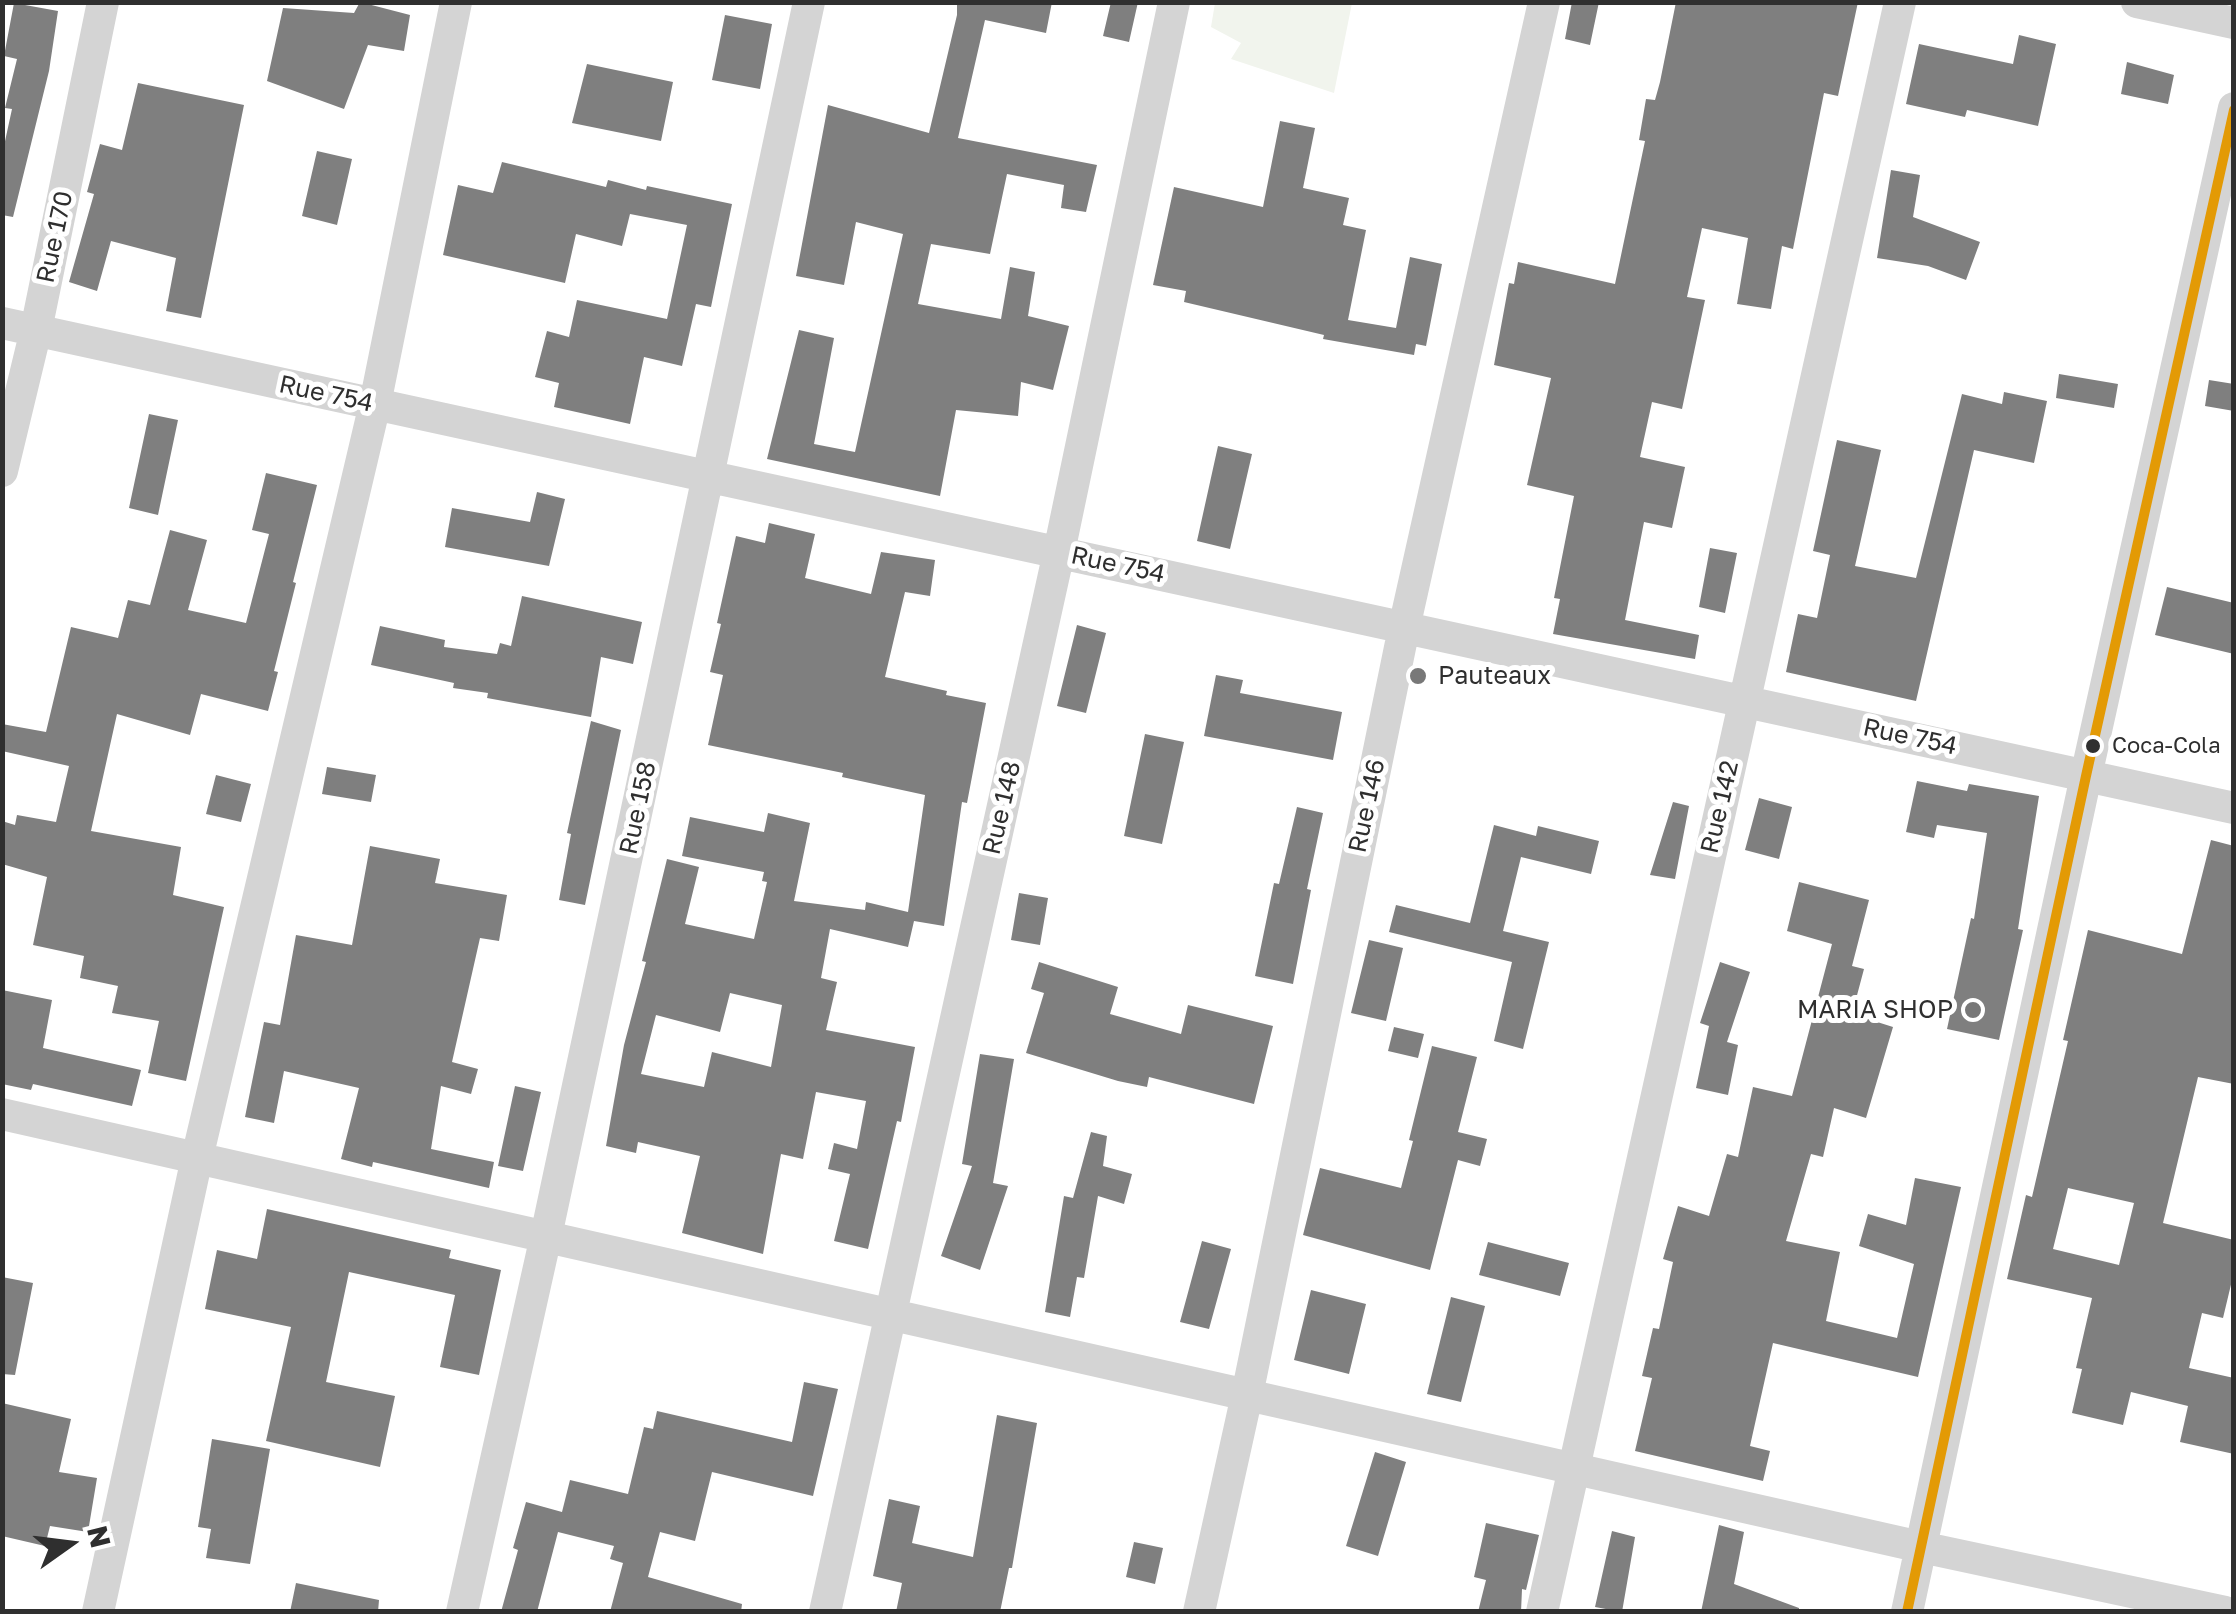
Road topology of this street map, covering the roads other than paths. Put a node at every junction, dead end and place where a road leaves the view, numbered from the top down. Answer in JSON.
{"nodes":[{"id":1,"x":103,"y":2,"type":"edge"},
{"id":2,"x":456,"y":2,"type":"edge"},
{"id":3,"x":809,"y":2,"type":"edge"},
{"id":4,"x":1174,"y":2,"type":"edge"},
{"id":5,"x":1544,"y":2,"type":"edge"},
{"id":6,"x":1900,"y":2,"type":"edge"},
{"id":7,"x":2137,"y":2,"type":"edge"},
{"id":8,"x":2234,"y":23,"type":"edge"},
{"id":9,"x":2234,"y":108,"type":"edge"},
{"id":10,"x":2,"y":323,"type":"edge"},
{"id":11,"x":36,"y":330,"type":"junction"},
{"id":12,"x":375,"y":404,"type":"junction"},
{"id":13,"x":2,"y":471,"type":"edge"},
{"id":14,"x":708,"y":476,"type":"junction"},
{"id":15,"x":1059,"y":552,"type":"junction"},
{"id":16,"x":1404,"y":628,"type":"junction"},
{"id":17,"x":1743,"y":701,"type":"junction"},
{"id":18,"x":2086,"y":776,"type":"junction"},
{"id":19,"x":2234,"y":808,"type":"edge"},
{"id":20,"x":2,"y":1114,"type":"edge"},
{"id":21,"x":197,"y":1158,"type":"junction"},
{"id":22,"x":546,"y":1236,"type":"junction"},
{"id":23,"x":890,"y":1314,"type":"junction"},
{"id":24,"x":1247,"y":1395,"type":"junction"},
{"id":25,"x":1572,"y":1468,"type":"junction"},
{"id":26,"x":1921,"y":1547,"type":"junction"},
{"id":27,"x":98,"y":1612,"type":"edge"},
{"id":28,"x":462,"y":1612,"type":"edge"},
{"id":29,"x":826,"y":1612,"type":"edge"},
{"id":30,"x":1199,"y":1612,"type":"edge"},
{"id":31,"x":1542,"y":1612,"type":"edge"},
{"id":32,"x":1907,"y":1612,"type":"edge"},
{"id":33,"x":2225,"y":1612,"type":"edge"}],
"edges":[{"from":1,"to":11,"type":"street","name":"Rue 170"},
{"from":2,"to":12,"type":"street"},
{"from":3,"to":14,"type":"street","name":"Rue 158"},
{"from":4,"to":15,"type":"street","name":"Rue 148"},
{"from":5,"to":16,"type":"street","name":"Rue 146"},
{"from":6,"to":17,"type":"street","name":"Rue 142"},
{"from":7,"to":8,"type":"street"},
{"from":9,"to":18,"type":"street"},
{"from":10,"to":11,"type":"street","name":"Rue 754"},
{"from":11,"to":12,"type":"street","name":"Rue 754"},
{"from":11,"to":13,"type":"street","name":"Rue 170"},
{"from":12,"to":14,"type":"street","name":"Rue 754"},
{"from":12,"to":21,"type":"street"},
{"from":14,"to":15,"type":"street","name":"Rue 754"},
{"from":14,"to":22,"type":"street","name":"Rue 158"},
{"from":15,"to":16,"type":"street","name":"Rue 754"},
{"from":15,"to":23,"type":"street","name":"Rue 148"},
{"from":16,"to":17,"type":"street","name":"Rue 754"},
{"from":16,"to":24,"type":"street","name":"Rue 146"},
{"from":17,"to":18,"type":"street","name":"Rue 754"},
{"from":17,"to":25,"type":"street","name":"Rue 142"},
{"from":18,"to":19,"type":"street","name":"Rue 754"},
{"from":18,"to":26,"type":"street"},
{"from":20,"to":21,"type":"street"},
{"from":21,"to":22,"type":"street"},
{"from":21,"to":27,"type":"street"},
{"from":22,"to":23,"type":"street"},
{"from":22,"to":28,"type":"street","name":"Rue 158"},
{"from":23,"to":24,"type":"street"},
{"from":23,"to":29,"type":"street","name":"Rue 148"},
{"from":24,"to":25,"type":"street"},
{"from":24,"to":30,"type":"street","name":"Rue 146"},
{"from":25,"to":26,"type":"street"},
{"from":25,"to":31,"type":"street","name":"Rue 142"},
{"from":26,"to":32,"type":"street"},
{"from":26,"to":33,"type":"street"}]}
